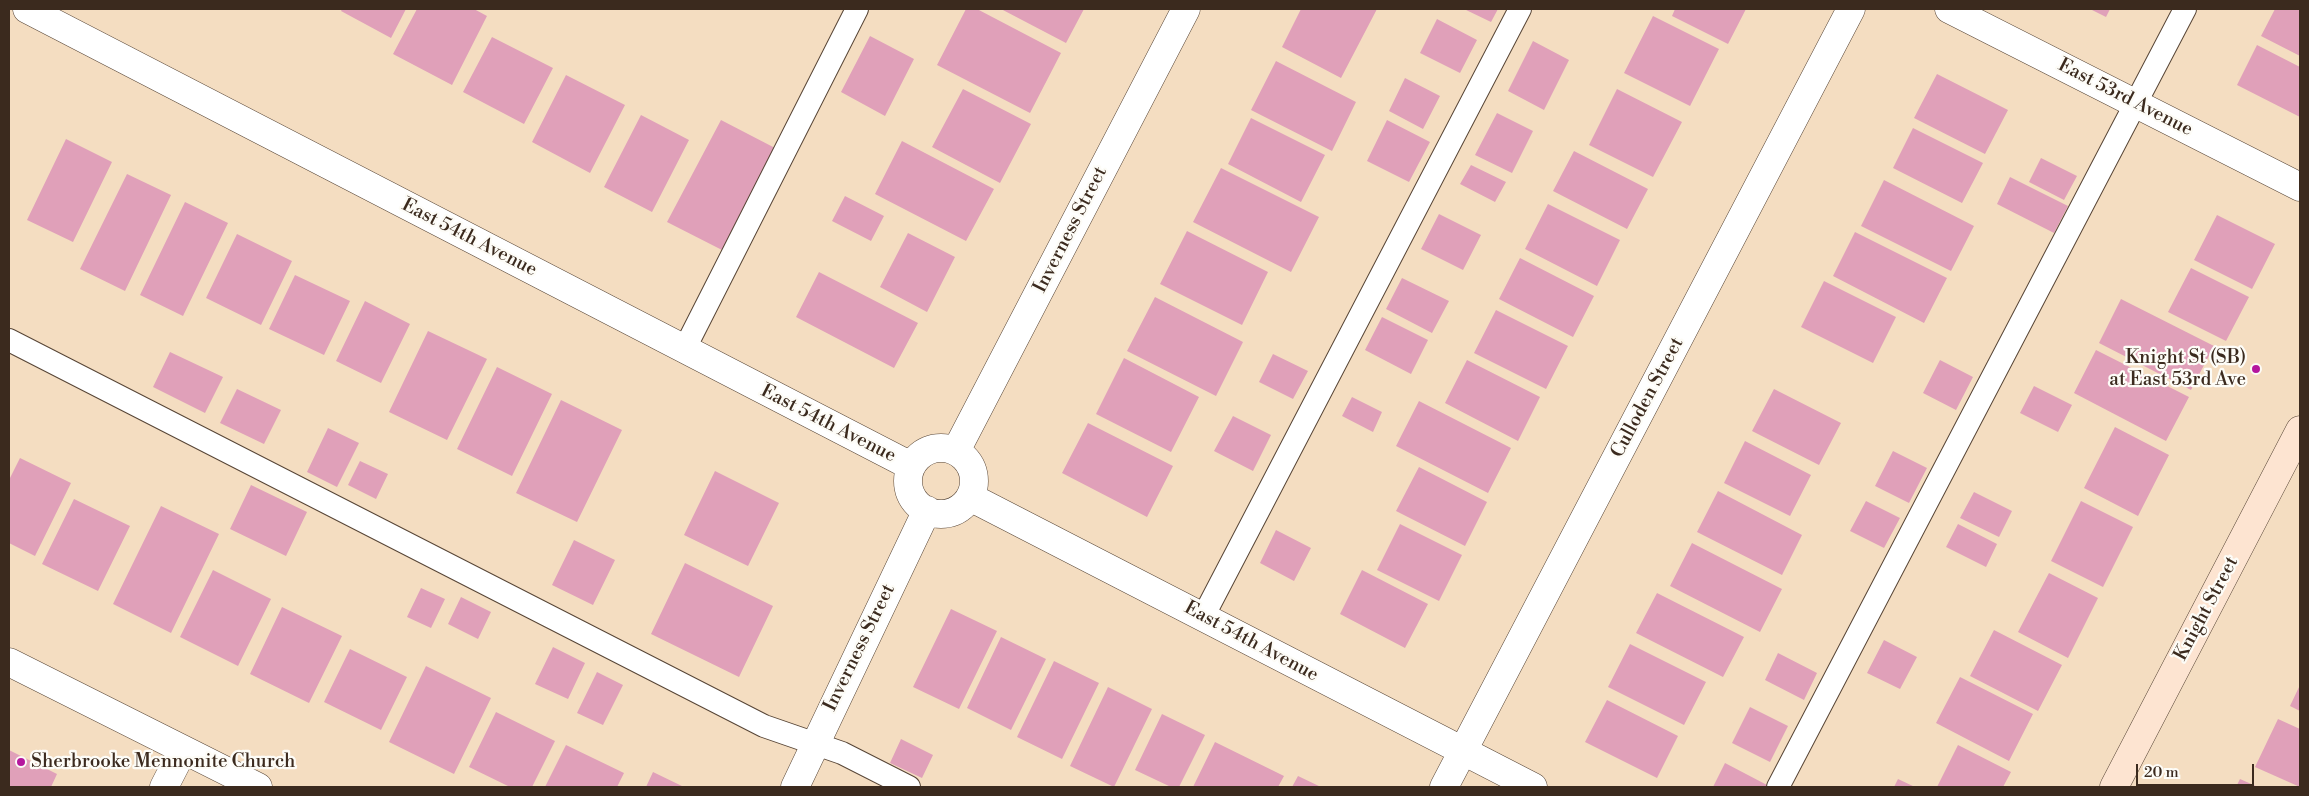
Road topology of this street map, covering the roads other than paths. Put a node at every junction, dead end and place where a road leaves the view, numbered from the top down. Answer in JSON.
{"nodes":[{"id":1,"x":27,"y":9,"type":"edge"},
{"id":2,"x":857,"y":9,"type":"edge"},
{"id":3,"x":1186,"y":9,"type":"edge"},
{"id":4,"x":1520,"y":9,"type":"edge"},
{"id":5,"x":1852,"y":9,"type":"edge"},
{"id":6,"x":1949,"y":9,"type":"edge"},
{"id":7,"x":2185,"y":9,"type":"edge"},
{"id":8,"x":2136,"y":103,"type":"junction"},
{"id":9,"x":2300,"y":187,"type":"edge"},
{"id":10,"x":9,"y":340,"type":"edge"},
{"id":11,"x":684,"y":350,"type":"junction"},
{"id":12,"x":2300,"y":430,"type":"edge"},
{"id":13,"x":956,"y":451,"type":"junction"},
{"id":14,"x":911,"y":466,"type":"junction"},
{"id":15,"x":970,"y":497,"type":"junction"},
{"id":16,"x":927,"y":510,"type":"junction"},
{"id":17,"x":1203,"y":617,"type":"junction"},
{"id":18,"x":9,"y":662,"type":"edge"},
{"id":19,"x":814,"y":745,"type":"junction"},
{"id":20,"x":183,"y":750,"type":"junction"},
{"id":21,"x":1462,"y":752,"type":"junction"},
{"id":22,"x":164,"y":787,"type":"edge"},
{"id":23,"x":258,"y":787,"type":"edge"},
{"id":24,"x":795,"y":787,"type":"edge"},
{"id":25,"x":909,"y":787,"type":"edge"},
{"id":26,"x":1444,"y":787,"type":"edge"},
{"id":27,"x":1533,"y":787,"type":"edge"},
{"id":28,"x":1778,"y":787,"type":"edge"},
{"id":29,"x":2114,"y":787,"type":"edge"}],
"edges":[{"from":1,"to":11,"type":"street","name":"East 54th Avenue"},
{"from":2,"to":11,"type":"lane"},
{"from":3,"to":13,"type":"street","name":"Inverness Street"},
{"from":4,"to":17,"type":"lane"},
{"from":5,"to":21,"type":"street","name":"Culloden Street"},
{"from":6,"to":8,"type":"street","name":"East 53rd Avenue"},
{"from":7,"to":8,"type":"lane"},
{"from":8,"to":9,"type":"street","name":"East 53rd Avenue"},
{"from":8,"to":28,"type":"lane"},
{"from":10,"to":19,"type":"lane"},
{"from":11,"to":14,"type":"street","name":"East 54th Avenue"},
{"from":12,"to":29,"type":"main road","name":"Knight Street"},
{"from":13,"to":14,"type":"street"},
{"from":13,"to":15,"type":"street"},
{"from":14,"to":16,"type":"street"},
{"from":15,"to":16,"type":"street"},
{"from":15,"to":17,"type":"street","name":"East 54th Avenue"},
{"from":16,"to":19,"type":"street","name":"Inverness Street"},
{"from":17,"to":21,"type":"street","name":"East 54th Avenue"},
{"from":18,"to":20,"type":"street"},
{"from":19,"to":24,"type":"street","name":"Inverness Street"},
{"from":19,"to":25,"type":"lane"},
{"from":20,"to":22,"type":"street"},
{"from":20,"to":23,"type":"street"},
{"from":21,"to":26,"type":"street","name":"Culloden Street"},
{"from":21,"to":27,"type":"street","name":"East 54th Avenue"}]}
